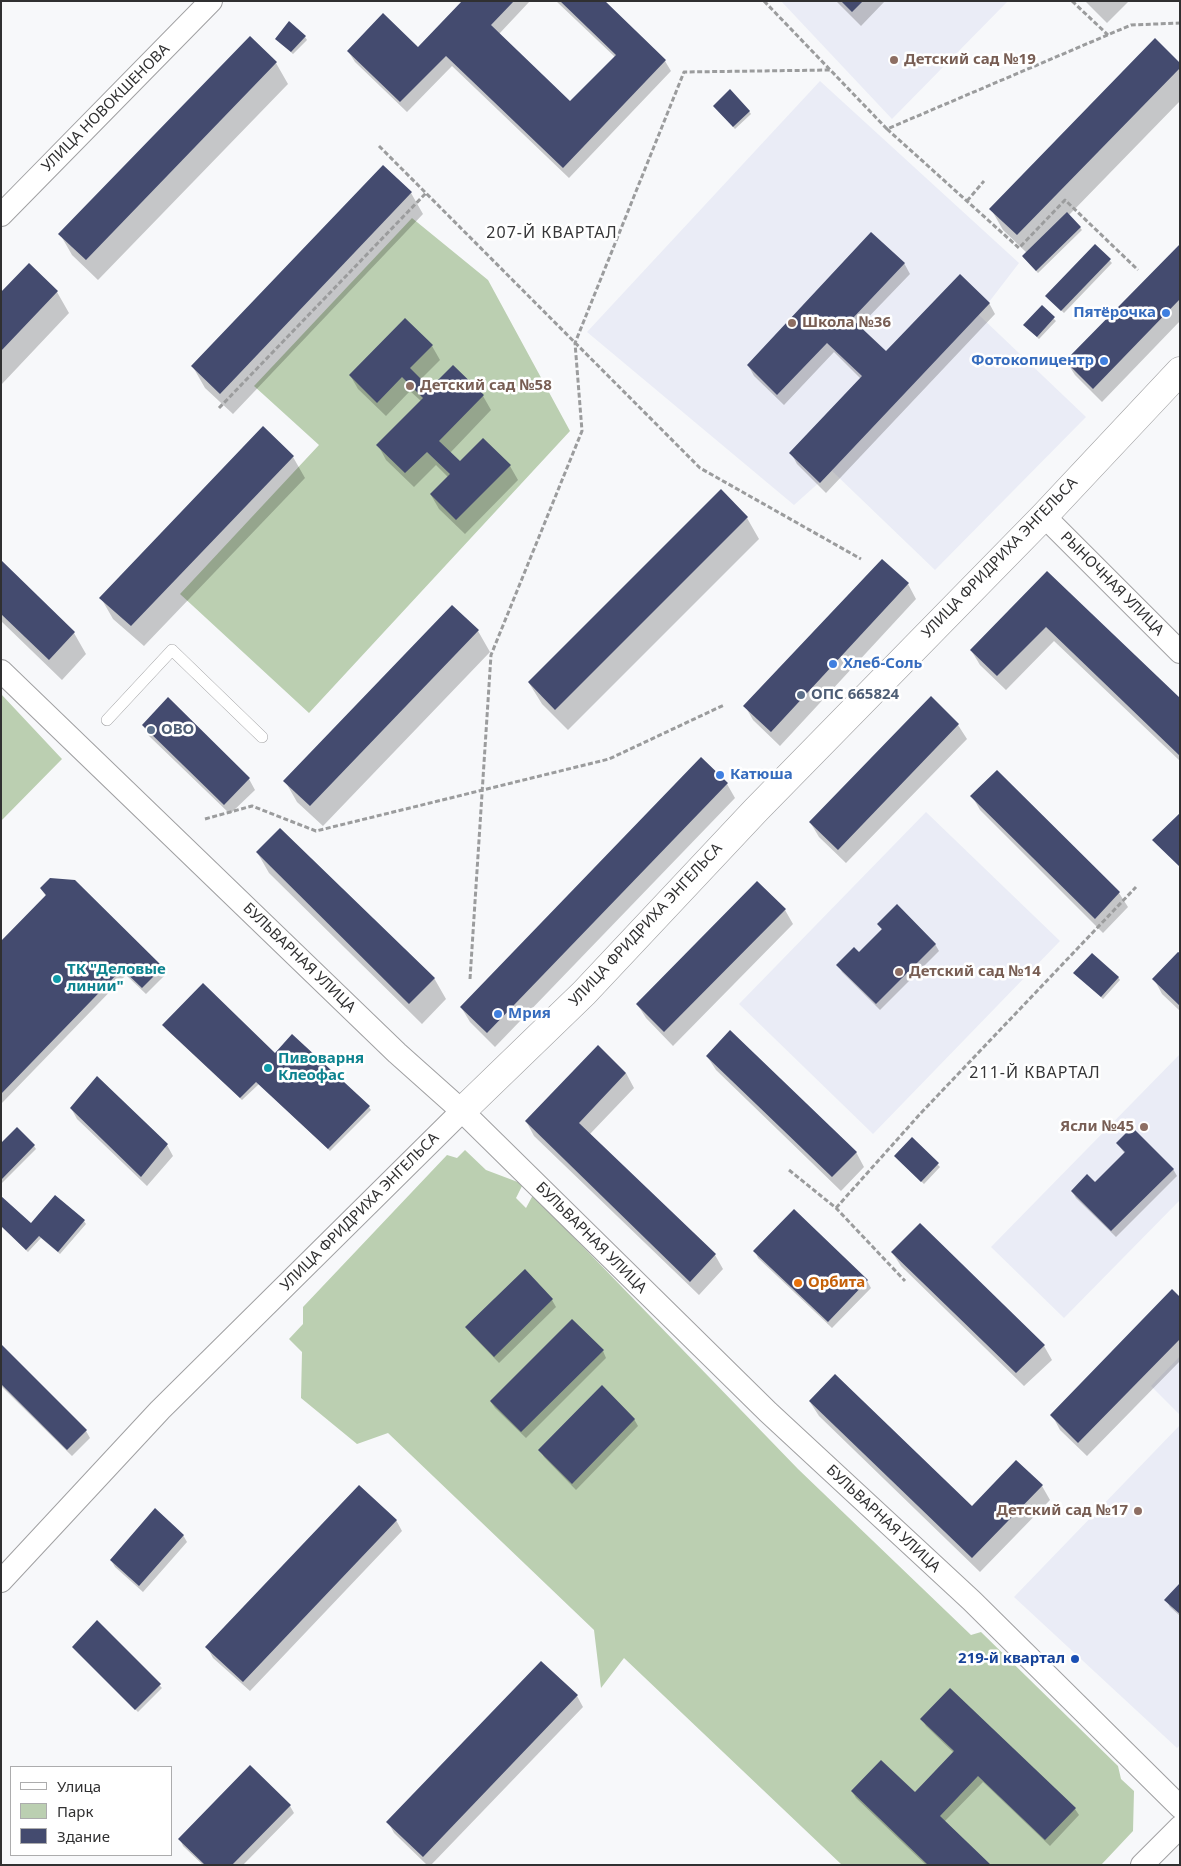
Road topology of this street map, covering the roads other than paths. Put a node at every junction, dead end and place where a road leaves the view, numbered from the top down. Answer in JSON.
{"nodes":[{"id":1,"x":211,"y":1,"type":"edge"},
{"id":2,"x":1,"y":215,"type":"edge"},
{"id":3,"x":1180,"y":371,"type":"edge"},
{"id":4,"x":1044,"y":516,"type":"junction"},
{"id":5,"x":1180,"y":652,"type":"edge"},
{"id":6,"x":1,"y":671,"type":"edge"},
{"id":7,"x":107,"y":720,"type":"dead end"},
{"id":8,"x":262,"y":737,"type":"dead end"},
{"id":9,"x":462,"y":1111,"type":"junction"},
{"id":10,"x":1,"y":1581,"type":"edge"},
{"id":11,"x":1180,"y":1807,"type":"edge"},
{"id":12,"x":1180,"y":1827,"type":"edge"},
{"id":13,"x":1142,"y":1865,"type":"edge"}],
"edges":[{"from":1,"to":2,"type":"street","name":"УЛИЦА НОВОКШЕНОВА"},
{"from":3,"to":4,"type":"street","name":"УЛИЦА ФРИДРИХА ЭНГЕЛЬСА"},
{"from":4,"to":5,"type":"street","name":"РЫНОЧНАЯ УЛИЦА"},
{"from":4,"to":9,"type":"street","name":"УЛИЦА ФРИДРИХА ЭНГЕЛЬСА"},
{"from":6,"to":9,"type":"street","name":"БУЛЬВАРНАЯ УЛИЦА"},
{"from":7,"to":8,"type":"lane"},
{"from":9,"to":10,"type":"street","name":"УЛИЦА ФРИДРИХА ЭНГЕЛЬСА"},
{"from":9,"to":11,"type":"street","name":"БУЛЬВАРНАЯ УЛИЦА"},
{"from":12,"to":13,"type":"street"}]}
